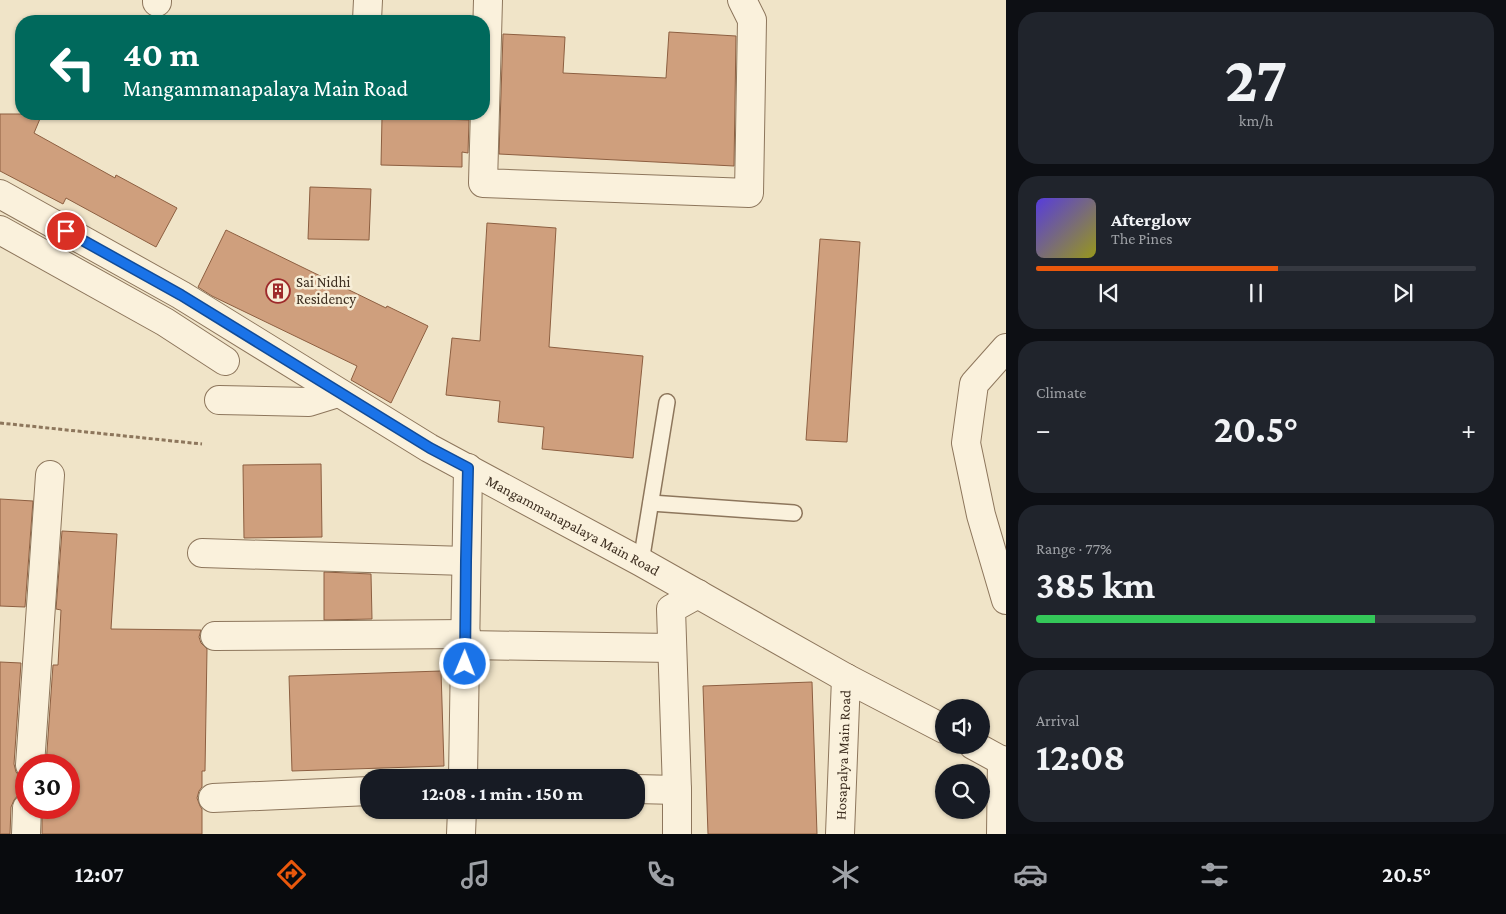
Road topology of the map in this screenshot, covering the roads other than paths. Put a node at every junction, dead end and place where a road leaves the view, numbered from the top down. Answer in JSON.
{"nodes":[{"id":1,"x":488,"y":0,"type":"edge"},
{"id":2,"x":742,"y":0,"type":"edge"},
{"id":3,"x":488,"y":15,"type":"edge"},
{"id":4,"x":485,"y":120,"type":"edge"},
{"id":5,"x":0,"y":194,"type":"edge"},
{"id":6,"x":0,"y":230,"type":"edge"},
{"id":7,"x":181,"y":295,"type":"junction"},
{"id":8,"x":165,"y":322,"type":"junction"},
{"id":9,"x":1006,"y":348,"type":"edge"},
{"id":10,"x":225,"y":361,"type":"dead end"},
{"id":11,"x":338,"y":392,"type":"junction"},
{"id":12,"x":219,"y":400,"type":"dead end"},
{"id":13,"x":667,"y":402,"type":"dead end"},
{"id":14,"x":468,"y":468,"type":"junction"},
{"id":15,"x":50,"y":476,"type":"dead end"},
{"id":16,"x":651,"y":504,"type":"junction"},
{"id":17,"x":794,"y":513,"type":"dead end"},
{"id":18,"x":202,"y":553,"type":"dead end"},
{"id":19,"x":466,"y":561,"type":"junction"},
{"id":20,"x":641,"y":562,"type":"junction"},
{"id":21,"x":698,"y":594,"type":"junction"},
{"id":22,"x":1006,"y":600,"type":"edge"},
{"id":23,"x":216,"y":636,"type":"dead end"},
{"id":24,"x":466,"y":640,"type":"junction"},
{"id":25,"x":672,"y":648,"type":"junction"},
{"id":26,"x":846,"y":678,"type":"junction"},
{"id":27,"x":935,"y":724,"type":"edge"},
{"id":28,"x":31,"y":754,"type":"edge"},
{"id":29,"x":989,"y":754,"type":"edge"},
{"id":30,"x":1004,"y":762,"type":"edge"},
{"id":31,"x":463,"y":769,"type":"edge"},
{"id":32,"x":645,"y":789,"type":"edge"},
{"id":33,"x":677,"y":790,"type":"junction"},
{"id":34,"x":360,"y":792,"type":"edge"},
{"id":35,"x":213,"y":798,"type":"dead end"},
{"id":36,"x":27,"y":819,"type":"edge"},
{"id":37,"x":462,"y":819,"type":"edge"},
{"id":38,"x":26,"y":834,"type":"edge"},
{"id":39,"x":461,"y":834,"type":"edge"},
{"id":40,"x":677,"y":834,"type":"edge"},
{"id":41,"x":840,"y":834,"type":"edge"},
{"id":42,"x":1000,"y":834,"type":"edge"}],
"edges":[{"from":1,"to":3,"type":"street"},
{"from":2,"to":4,"type":"street"},
{"from":5,"to":7,"type":"street","name":"Mangammanapalaya Main Road"},
{"from":6,"to":8,"type":"street"},
{"from":7,"to":8,"type":"street"},
{"from":7,"to":11,"type":"street","name":"Mangammanapalaya Main Road"},
{"from":8,"to":10,"type":"street"},
{"from":9,"to":22,"type":"street"},
{"from":11,"to":12,"type":"street"},
{"from":11,"to":14,"type":"street","name":"Mangammanapalaya Main Road"},
{"from":13,"to":16,"type":"lane"},
{"from":14,"to":19,"type":"street"},
{"from":14,"to":20,"type":"street","name":"Mangammanapalaya Main Road"},
{"from":15,"to":28,"type":"street"},
{"from":16,"to":17,"type":"lane"},
{"from":16,"to":20,"type":"lane"},
{"from":18,"to":19,"type":"street"},
{"from":19,"to":24,"type":"street"},
{"from":20,"to":21,"type":"street","name":"Mangammanapalaya Main Road"},
{"from":21,"to":25,"type":"street"},
{"from":21,"to":26,"type":"street","name":"Mangammanapalaya Main Road"},
{"from":23,"to":24,"type":"street"},
{"from":24,"to":25,"type":"street"},
{"from":24,"to":31,"type":"street"},
{"from":25,"to":33,"type":"street"},
{"from":26,"to":27,"type":"street","name":"Mangammanapalaya Main Road"},
{"from":26,"to":41,"type":"street","name":"Hosapalya Main Road"},
{"from":29,"to":30,"type":"street"},
{"from":30,"to":42,"type":"street"},
{"from":32,"to":33,"type":"street"},
{"from":33,"to":40,"type":"street"},
{"from":34,"to":35,"type":"street"},
{"from":36,"to":38,"type":"street"},
{"from":37,"to":39,"type":"street"}]}
